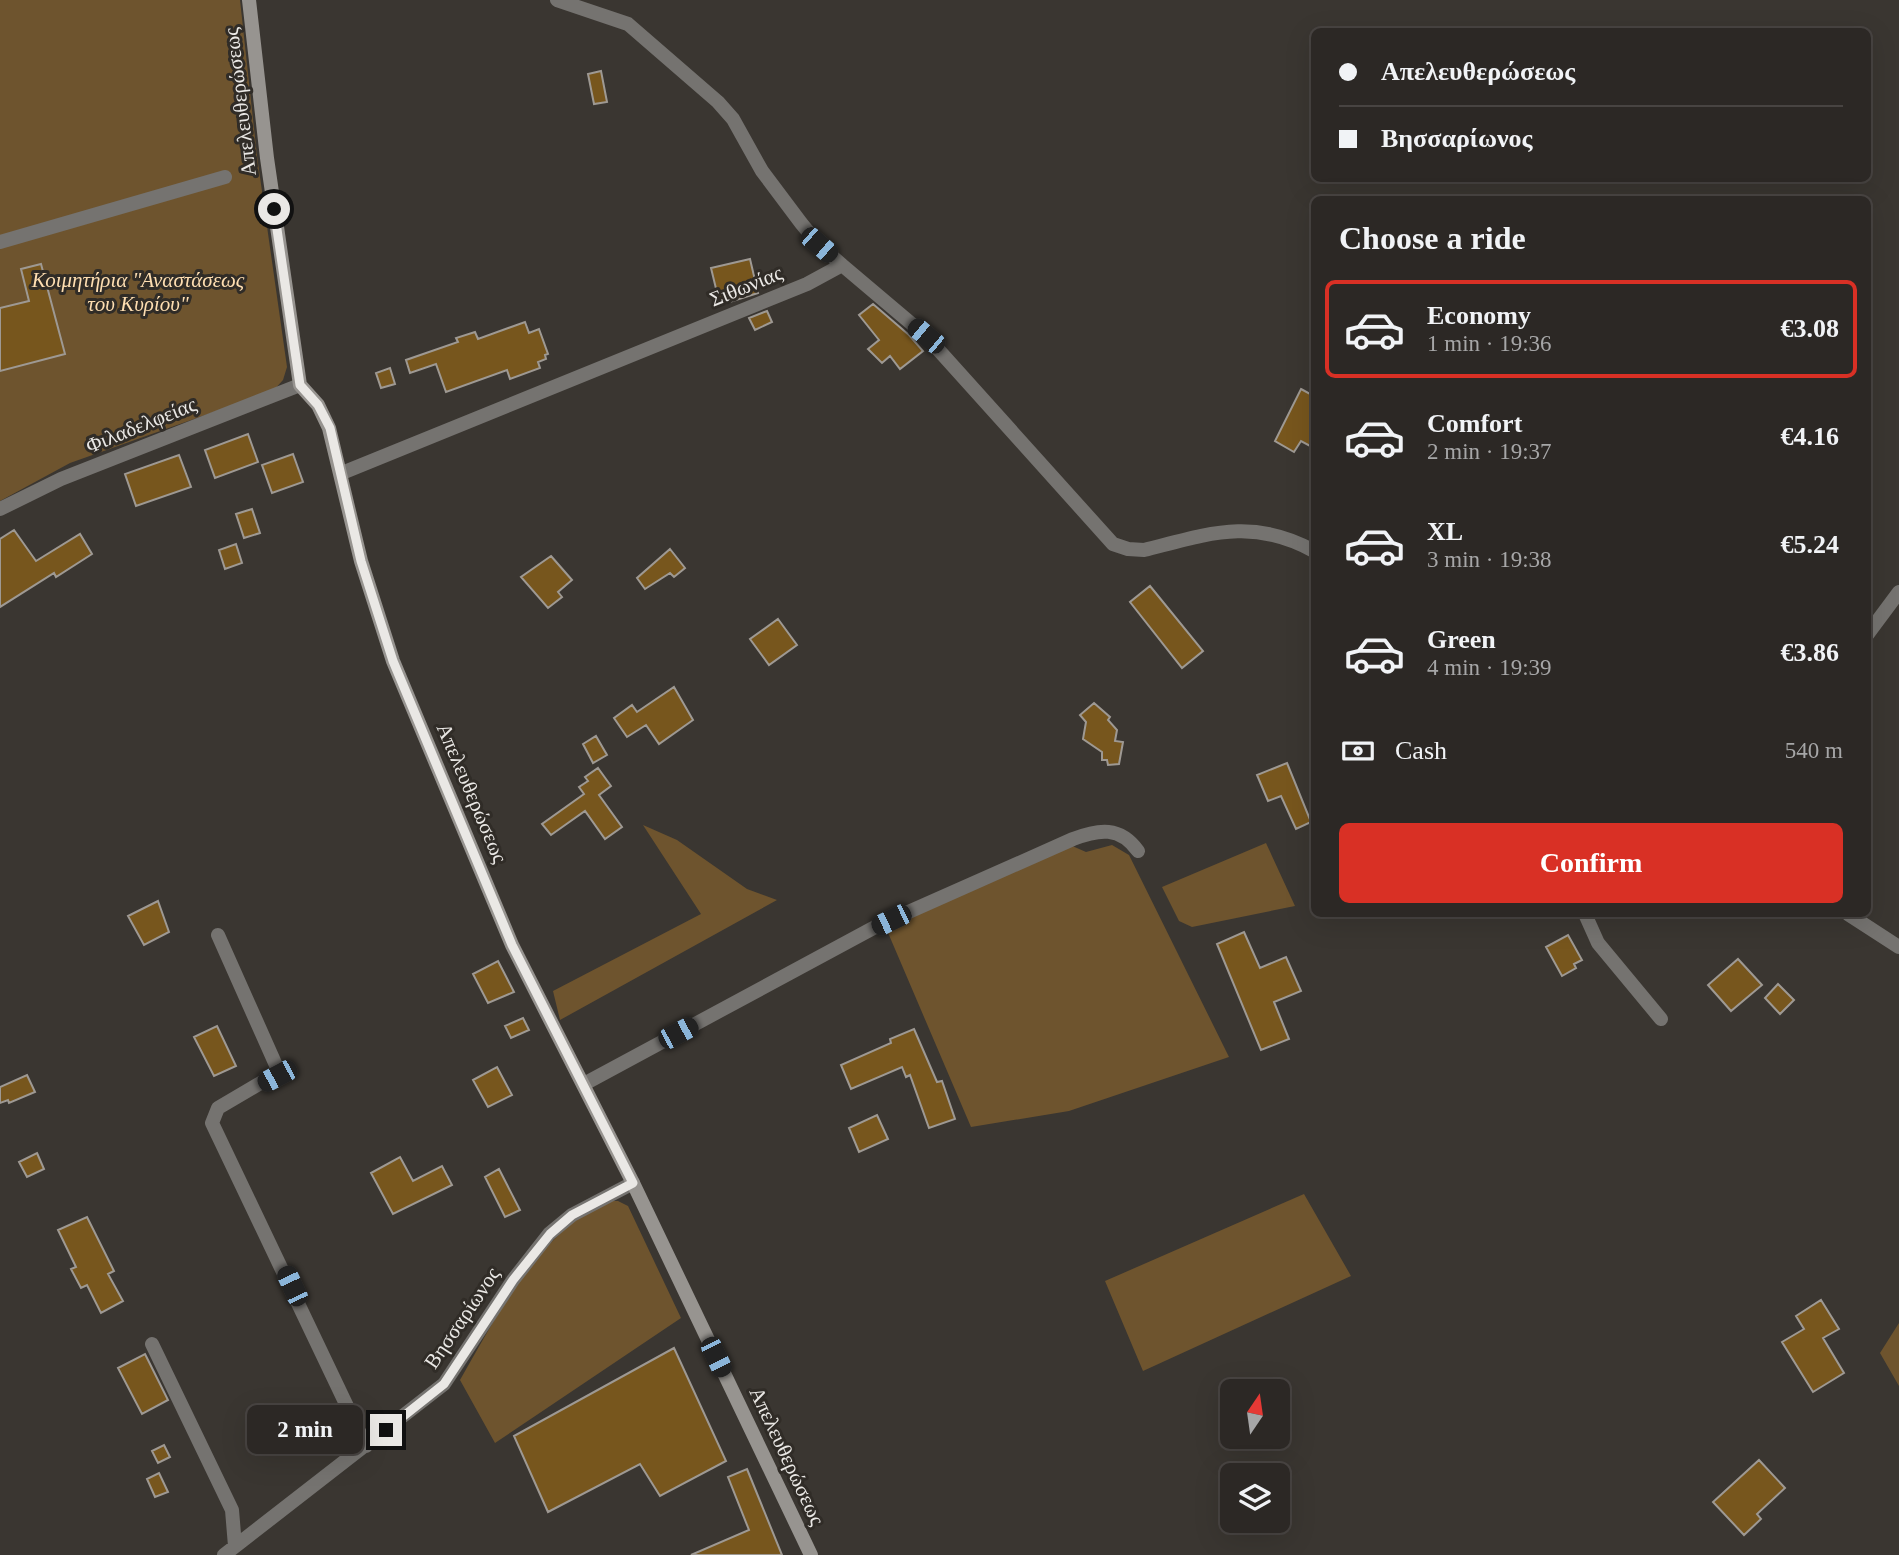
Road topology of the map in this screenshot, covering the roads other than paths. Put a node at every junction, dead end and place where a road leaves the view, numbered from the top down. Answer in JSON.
{"nodes":[{"id":1,"x":249,"y":0,"type":"edge"},
{"id":2,"x":557,"y":0,"type":"edge"},
{"id":3,"x":225,"y":177,"type":"dead end"},
{"id":4,"x":0,"y":242,"type":"edge"},
{"id":5,"x":842,"y":265,"type":"junction"},
{"id":6,"x":300,"y":385,"type":"junction"},
{"id":7,"x":342,"y":473,"type":"junction"},
{"id":8,"x":0,"y":509,"type":"edge"},
{"id":9,"x":1311,"y":550,"type":"edge"},
{"id":10,"x":1899,"y":592,"type":"edge"},
{"id":11,"x":1871,"y":630,"type":"edge"},
{"id":12,"x":1138,"y":851,"type":"dead end"},
{"id":13,"x":1586,"y":917,"type":"edge"},
{"id":14,"x":1853,"y":917,"type":"edge"},
{"id":15,"x":218,"y":935,"type":"dead end"},
{"id":16,"x":1899,"y":947,"type":"edge"},
{"id":17,"x":1661,"y":1019,"type":"dead end"},
{"id":18,"x":584,"y":1084,"type":"junction"},
{"id":19,"x":204,"y":1108,"type":"dead end"},
{"id":20,"x":212,"y":1123,"type":"junction"},
{"id":21,"x":633,"y":1183,"type":"junction"},
{"id":22,"x":152,"y":1344,"type":"dead end"},
{"id":23,"x":366,"y":1446,"type":"junction"},
{"id":24,"x":230,"y":1550,"type":"edge"},
{"id":25,"x":811,"y":1555,"type":"edge"}],
"edges":[{"from":1,"to":6,"type":"street","name":"Απελευθερώσεως"},
{"from":2,"to":5,"type":"street"},
{"from":3,"to":4,"type":"street"},
{"from":5,"to":7,"type":"street","name":"Σιθωνίας"},
{"from":5,"to":9,"type":"street"},
{"from":6,"to":7,"type":"street","name":"Απελευθερώσεως"},
{"from":6,"to":8,"type":"street","name":"Φιλαδελφείας"},
{"from":7,"to":18,"type":"street","name":"Απελευθερώσεως"},
{"from":10,"to":11,"type":"street"},
{"from":12,"to":18,"type":"street"},
{"from":13,"to":17,"type":"street"},
{"from":14,"to":16,"type":"street"},
{"from":15,"to":20,"type":"street"},
{"from":18,"to":21,"type":"street","name":"Απελευθερώσεως"},
{"from":19,"to":20,"type":"street"},
{"from":20,"to":23,"type":"street"},
{"from":21,"to":23,"type":"street","name":"Βησσαρίωνος"},
{"from":21,"to":25,"type":"street","name":"Απελευθερώσεως"},
{"from":22,"to":24,"type":"street"},
{"from":23,"to":24,"type":"street","name":"Βησσαρίωνος"}]}
